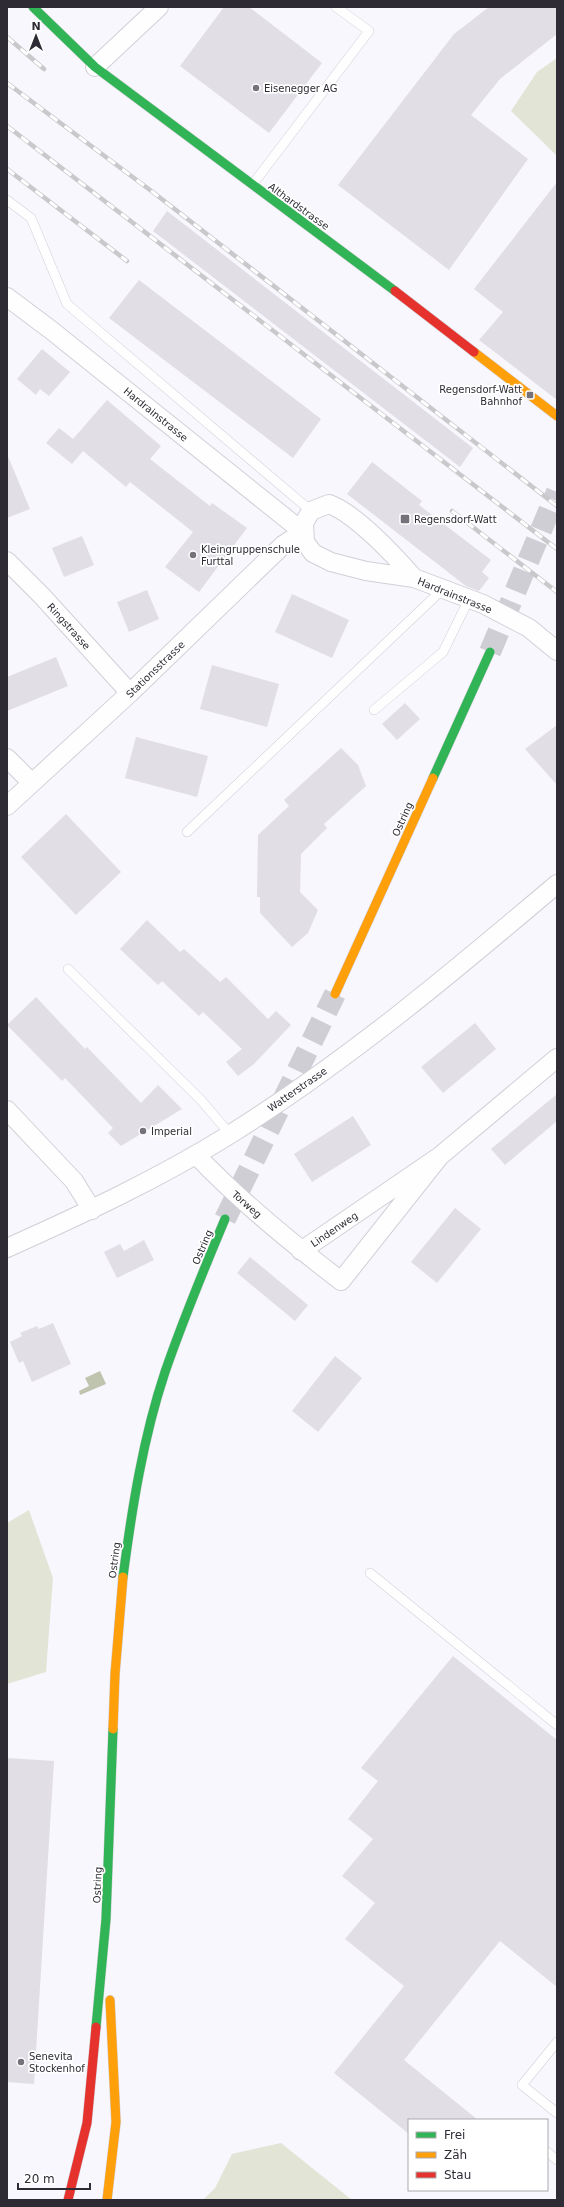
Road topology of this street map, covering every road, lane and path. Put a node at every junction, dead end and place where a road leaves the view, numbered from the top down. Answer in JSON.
{"nodes":[{"id":1,"x":33,"y":7,"type":"edge"},
{"id":2,"x":158,"y":7,"type":"edge"},
{"id":3,"x":336,"y":7,"type":"edge"},
{"id":4,"x":95,"y":67,"type":"junction"},
{"id":5,"x":253,"y":185,"type":"junction"},
{"id":6,"x":7,"y":200,"type":"edge"},
{"id":7,"x":7,"y":297,"type":"edge"},
{"id":8,"x":557,"y":416,"type":"edge"},
{"id":9,"x":311,"y":511,"type":"junction"},
{"id":10,"x":303,"y":532,"type":"junction"},
{"id":11,"x":7,"y":561,"type":"edge"},
{"id":12,"x":414,"y":578,"type":"junction"},
{"id":13,"x":443,"y":589,"type":"junction"},
{"id":14,"x":469,"y":599,"type":"junction"},
{"id":15,"x":557,"y":651,"type":"edge"},
{"id":16,"x":490,"y":652,"type":"tunnel mouth"},
{"id":17,"x":130,"y":693,"type":"junction"},
{"id":18,"x":374,"y":710,"type":"dead end"},
{"id":19,"x":7,"y":758,"type":"edge"},
{"id":20,"x":32,"y":783,"type":"junction"},
{"id":21,"x":7,"y":806,"type":"edge"},
{"id":22,"x":187,"y":832,"type":"dead end"},
{"id":23,"x":557,"y":884,"type":"edge"},
{"id":24,"x":68,"y":969,"type":"dead end"},
{"id":25,"x":335,"y":994,"type":"tunnel mouth"},
{"id":26,"x":557,"y":1058,"type":"edge"},
{"id":27,"x":7,"y":1110,"type":"edge"},
{"id":28,"x":230,"y":1134,"type":"junction"},
{"id":29,"x":196,"y":1155,"type":"junction"},
{"id":30,"x":440,"y":1156,"type":"junction"},
{"id":31,"x":92,"y":1210,"type":"junction"},
{"id":32,"x":225,"y":1220,"type":"tunnel mouth"},
{"id":33,"x":7,"y":1248,"type":"edge"},
{"id":34,"x":301,"y":1251,"type":"junction"},
{"id":35,"x":370,"y":1573,"type":"dead end"},
{"id":36,"x":557,"y":1725,"type":"edge"},
{"id":37,"x":106,"y":1919,"type":"junction"},
{"id":38,"x":557,"y":2042,"type":"edge"},
{"id":39,"x":557,"y":2113,"type":"edge"},
{"id":40,"x":548,"y":2153,"type":"edge"},
{"id":41,"x":557,"y":2160,"type":"edge"},
{"id":42,"x":68,"y":2200,"type":"edge"},
{"id":43,"x":107,"y":2200,"type":"edge"}],
"edges":[{"from":1,"to":4,"type":"main road","name":"Althardstrasse"},
{"from":2,"to":4,"type":"street"},
{"from":3,"to":5,"type":"lane"},
{"from":4,"to":5,"type":"main road","name":"Althardstrasse"},
{"from":5,"to":8,"type":"main road","name":"Althardstrasse"},
{"from":6,"to":9,"type":"lane"},
{"from":7,"to":10,"type":"street","name":"Hardrainstrasse"},
{"from":9,"to":10,"type":"street"},
{"from":9,"to":12,"type":"street","name":"Hardrainstrasse"},
{"from":10,"to":12,"type":"street","name":"Hardrainstrasse"},
{"from":10,"to":17,"type":"street","name":"Stationsstrasse"},
{"from":11,"to":17,"type":"street","name":"Ringstrasse"},
{"from":12,"to":13,"type":"street","name":"Hardrainstrasse"},
{"from":13,"to":14,"type":"street","name":"Hardrainstrasse"},
{"from":13,"to":22,"type":"lane"},
{"from":14,"to":15,"type":"street","name":"Hardrainstrasse"},
{"from":14,"to":18,"type":"lane"},
{"from":16,"to":25,"type":"main road","name":"Ostring"},
{"from":17,"to":20,"type":"street","name":"Stationsstrasse"},
{"from":19,"to":20,"type":"street"},
{"from":20,"to":21,"type":"street","name":"Stationsstrasse"},
{"from":23,"to":28,"type":"street","name":"Watterstrasse"},
{"from":24,"to":28,"type":"lane"},
{"from":26,"to":30,"type":"street","name":"Lindenweg"},
{"from":27,"to":31,"type":"street"},
{"from":28,"to":29,"type":"street","name":"Watterstrasse"},
{"from":29,"to":31,"type":"street","name":"Watterstrasse"},
{"from":29,"to":34,"type":"street","name":"Torweg"},
{"from":30,"to":34,"type":"street","name":"Lindenweg"},
{"from":30,"to":34,"type":"street","name":"Lindenweg"},
{"from":31,"to":33,"type":"street","name":"Watterstrasse"},
{"from":32,"to":37,"type":"main road","name":"Ostring"},
{"from":35,"to":36,"type":"lane"},
{"from":37,"to":42,"type":"main road","name":"Ostring"},
{"from":37,"to":43,"type":"main road","name":"Ostring"},
{"from":38,"to":39,"type":"lane"},
{"from":40,"to":41,"type":"lane"}]}
